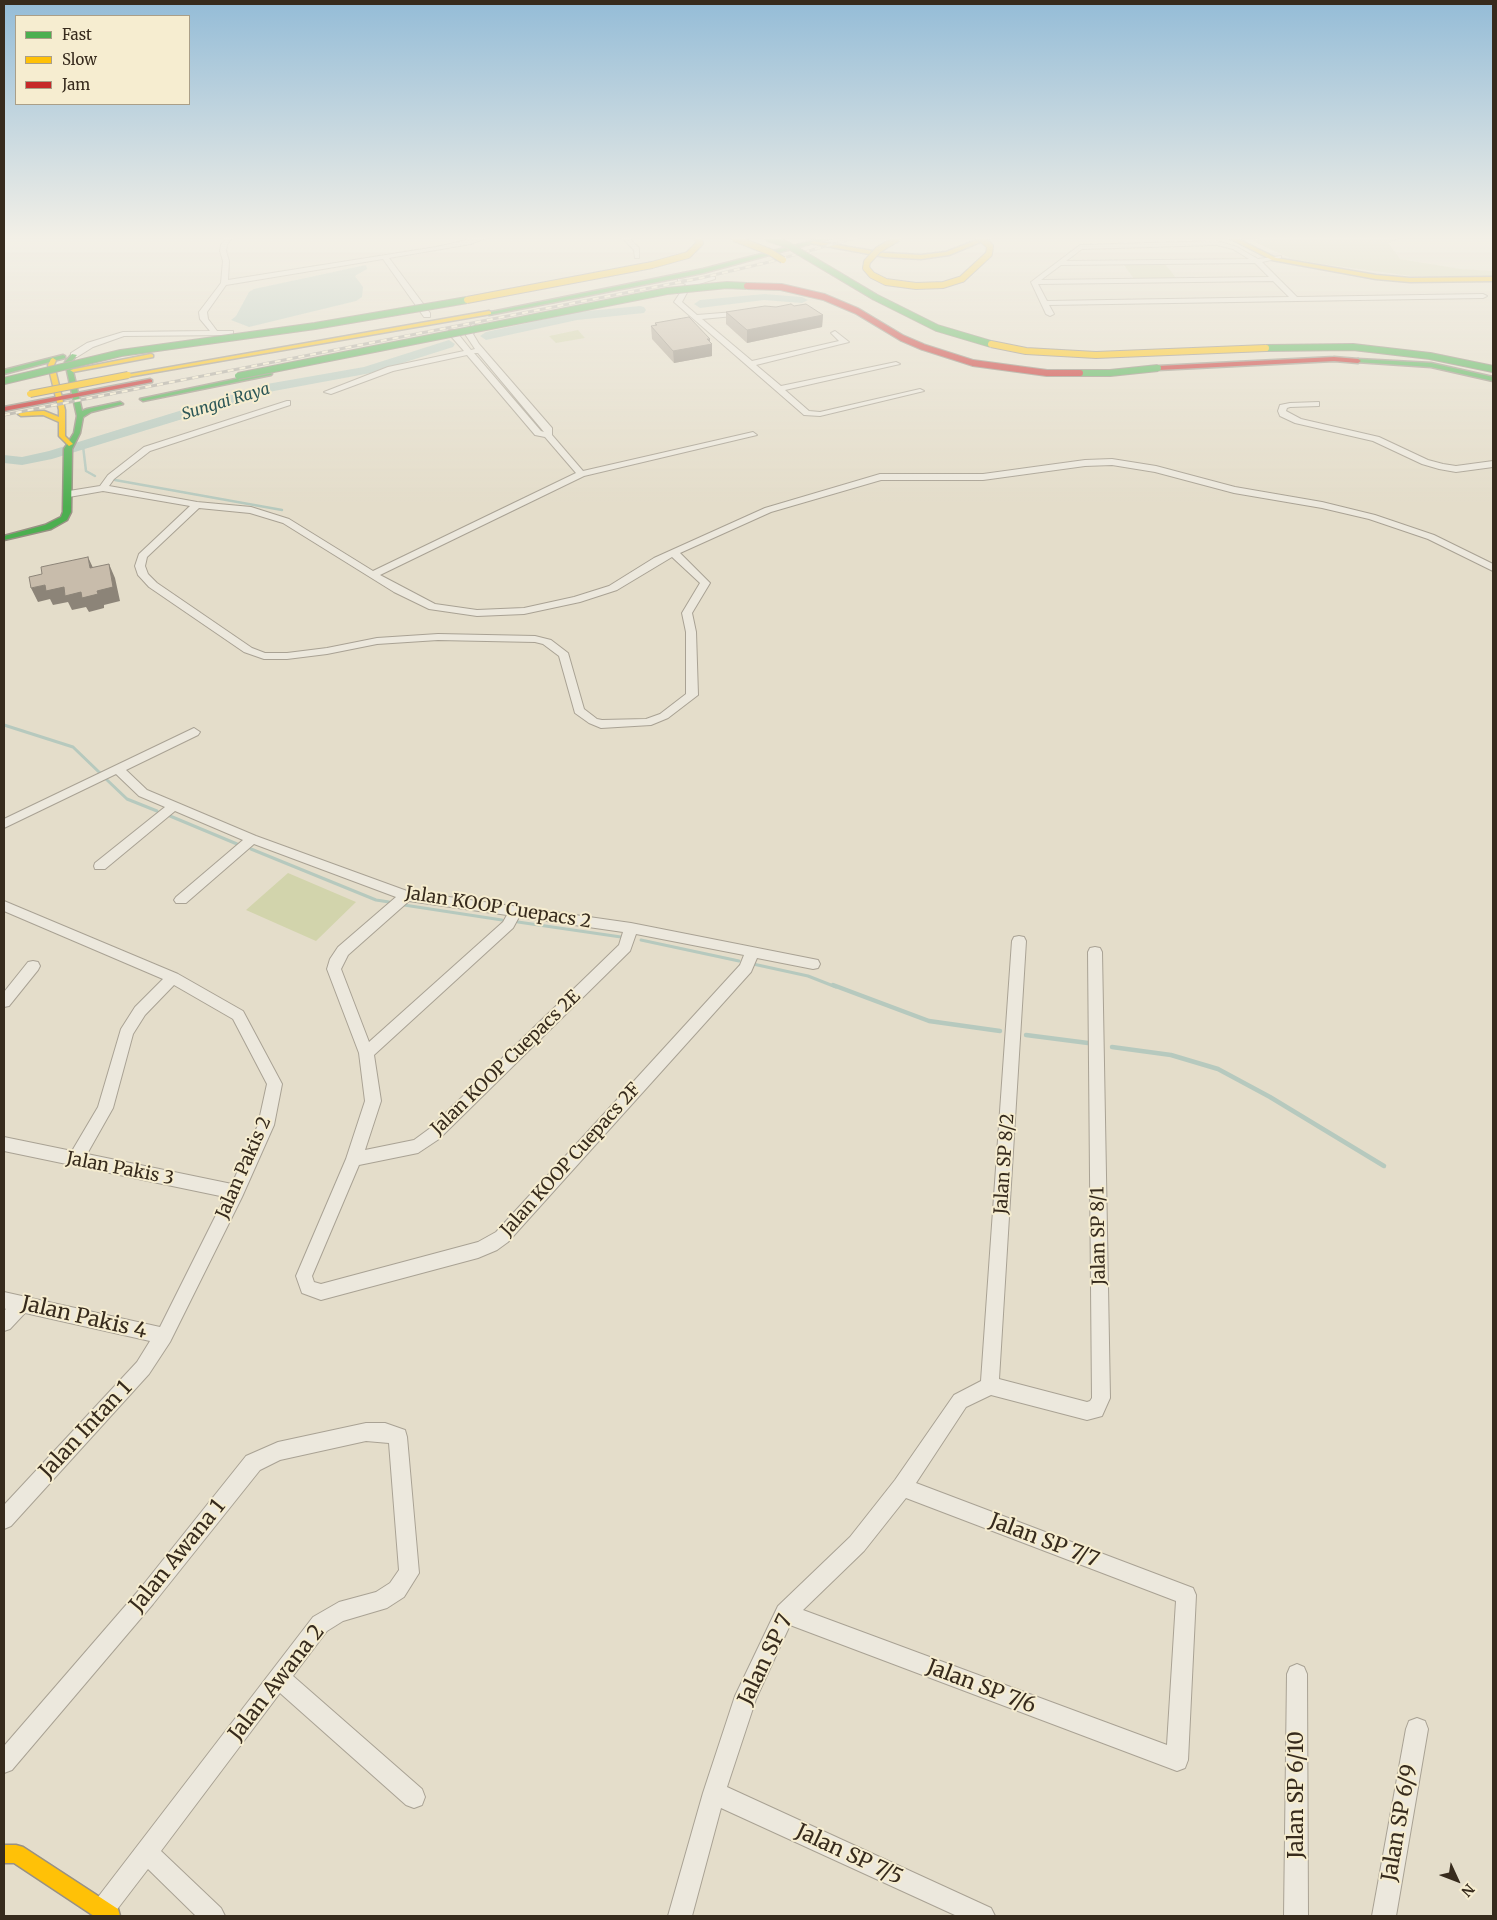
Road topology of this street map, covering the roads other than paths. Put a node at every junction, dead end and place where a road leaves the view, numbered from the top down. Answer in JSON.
{"nodes":[{"id":1,"x":211,"y":328,"type":"edge"},
{"id":2,"x":286,"y":328,"type":"edge"},
{"id":3,"x":302,"y":328,"type":"edge"},
{"id":4,"x":347,"y":328,"type":"edge"},
{"id":5,"x":359,"y":328,"type":"edge"},
{"id":6,"x":411,"y":328,"type":"joint"},
{"id":7,"x":470,"y":328,"type":"edge"},
{"id":8,"x":475,"y":328,"type":"edge"},
{"id":9,"x":481,"y":328,"type":"edge"},
{"id":10,"x":709,"y":328,"type":"edge"},
{"id":11,"x":882,"y":328,"type":"edge"},
{"id":12,"x":896,"y":328,"type":"edge"},
{"id":13,"x":912,"y":328,"type":"edge"},
{"id":14,"x":937,"y":328,"type":"edge"},
{"id":15,"x":452,"y":332,"type":"junction"},
{"id":16,"x":215,"y":333,"type":"junction"},
{"id":17,"x":835,"y":333,"type":"dead end"},
{"id":18,"x":375,"y":337,"type":"junction"},
{"id":19,"x":206,"y":347,"type":"junction"},
{"id":20,"x":480,"y":350,"type":"junction"},
{"id":21,"x":470,"y":352,"type":"junction"},
{"id":22,"x":74,"y":355,"type":"junction"},
{"id":23,"x":750,"y":364,"type":"junction"},
{"id":24,"x":896,"y":364,"type":"dead end"},
{"id":25,"x":1431,"y":365,"type":"junction"},
{"id":26,"x":53,"y":367,"type":"junction"},
{"id":27,"x":1158,"y":368,"type":"junction"},
{"id":28,"x":1493,"y":369,"type":"edge"},
{"id":29,"x":70,"y":370,"type":"junction"},
{"id":30,"x":4,"y":372,"type":"edge"},
{"id":31,"x":124,"y":373,"type":"junction"},
{"id":32,"x":4,"y":376,"type":"edge"},
{"id":33,"x":1493,"y":379,"type":"edge"},
{"id":34,"x":4,"y":382,"type":"edge"},
{"id":35,"x":778,"y":389,"type":"junction"},
{"id":36,"x":920,"y":391,"type":"dead end"},
{"id":37,"x":328,"y":392,"type":"dead end"},
{"id":38,"x":76,"y":395,"type":"junction"},
{"id":39,"x":4,"y":396,"type":"edge"},
{"id":40,"x":59,"y":398,"type":"junction"},
{"id":41,"x":134,"y":398,"type":"junction"},
{"id":42,"x":287,"y":403,"type":"dead end"},
{"id":43,"x":1316,"y":404,"type":"dead end"},
{"id":44,"x":4,"y":409,"type":"edge"},
{"id":45,"x":79,"y":412,"type":"junction"},
{"id":46,"x":63,"y":416,"type":"junction"},
{"id":47,"x":4,"y":418,"type":"edge"},
{"id":48,"x":548,"y":435,"type":"junction"},
{"id":49,"x":753,"y":435,"type":"dead end"},
{"id":50,"x":68,"y":450,"type":"junction"},
{"id":51,"x":1493,"y":464,"type":"edge"},
{"id":52,"x":581,"y":474,"type":"junction"},
{"id":53,"x":103,"y":488,"type":"junction"},
{"id":54,"x":69,"y":494,"type":"junction"},
{"id":55,"x":197,"y":505,"type":"junction"},
{"id":56,"x":4,"y":538,"type":"edge"},
{"id":57,"x":674,"y":553,"type":"junction"},
{"id":58,"x":1493,"y":568,"type":"edge"},
{"id":59,"x":374,"y":574,"type":"junction"},
{"id":60,"x":194,"y":732,"type":"dead end"},
{"id":61,"x":118,"y":769,"type":"junction"},
{"id":62,"x":174,"y":806,"type":"junction"},
{"id":63,"x":4,"y":824,"type":"edge"},
{"id":64,"x":252,"y":839,"type":"junction"},
{"id":65,"x":100,"y":866,"type":"dead end"},
{"id":66,"x":406,"y":896,"type":"junction"},
{"id":67,"x":181,"y":900,"type":"dead end"},
{"id":68,"x":4,"y":906,"type":"edge"},
{"id":69,"x":516,"y":911,"type":"junction"},
{"id":70,"x":631,"y":928,"type":"junction"},
{"id":71,"x":1019,"y":941,"type":"dead end"},
{"id":72,"x":752,"y":952,"type":"junction"},
{"id":73,"x":1095,"y":952,"type":"dead end"},
{"id":74,"x":813,"y":964,"type":"dead end"},
{"id":75,"x":33,"y":966,"type":"dead end"},
{"id":76,"x":173,"y":978,"type":"junction"},
{"id":77,"x":4,"y":1002,"type":"edge"},
{"id":78,"x":366,"y":1053,"type":"junction"},
{"id":79,"x":4,"y":1144,"type":"edge"},
{"id":80,"x":354,"y":1159,"type":"junction"},
{"id":81,"x":75,"y":1160,"type":"junction"},
{"id":82,"x":236,"y":1192,"type":"junction"},
{"id":83,"x":4,"y":1300,"type":"edge"},
{"id":84,"x":22,"y":1304,"type":"junction"},
{"id":85,"x":4,"y":1323,"type":"edge"},
{"id":86,"x":164,"y":1336,"type":"junction"},
{"id":87,"x":990,"y":1386,"type":"junction"},
{"id":88,"x":398,"y":1437,"type":"joint"},
{"id":89,"x":902,"y":1487,"type":"junction"},
{"id":90,"x":4,"y":1519,"type":"edge"},
{"id":91,"x":785,"y":1613,"type":"junction"},
{"id":92,"x":1297,"y":1674,"type":"dead end"},
{"id":93,"x":279,"y":1678,"type":"junction"},
{"id":94,"x":1417,"y":1729,"type":"dead end"},
{"id":95,"x":1177,"y":1760,"type":"joint"},
{"id":96,"x":4,"y":1762,"type":"edge"},
{"id":97,"x":714,"y":1793,"type":"junction"},
{"id":98,"x":414,"y":1797,"type":"dead end"},
{"id":99,"x":146,"y":1852,"type":"junction"},
{"id":100,"x":4,"y":1854,"type":"edge"},
{"id":101,"x":107,"y":1913,"type":"edge"},
{"id":102,"x":213,"y":1916,"type":"edge"},
{"id":103,"x":680,"y":1916,"type":"edge"},
{"id":104,"x":983,"y":1916,"type":"edge"},
{"id":105,"x":1296,"y":1916,"type":"edge"},
{"id":106,"x":1384,"y":1916,"type":"edge"}],
"edges":[{"from":1,"to":16,"type":"street"},
{"from":2,"to":16,"type":"street"},
{"from":3,"to":34,"type":"main road","bridge":true},
{"from":4,"to":19,"type":"main road"},
{"from":5,"to":31,"type":"main road"},
{"from":6,"to":18,"type":"main road"},
{"from":6,"to":31,"type":"main road"},
{"from":7,"to":15,"type":"main road"},
{"from":8,"to":20,"type":"street"},
{"from":9,"to":41,"type":"main road","bridge":true},
{"from":10,"to":23,"type":"street"},
{"from":11,"to":27,"type":"main road","bridge":true},
{"from":12,"to":27,"type":"main road","bridge":true},
{"from":13,"to":25,"type":"main road"},
{"from":14,"to":28,"type":"main road","bridge":true},
{"from":15,"to":18,"type":"main road"},
{"from":15,"to":21,"type":"street"},
{"from":15,"to":41,"type":"main road"},
{"from":16,"to":22,"type":"street"},
{"from":17,"to":23,"type":"street"},
{"from":18,"to":31,"type":"main road"},
{"from":19,"to":22,"type":"main road"},
{"from":19,"to":31,"type":"main road"},
{"from":20,"to":21,"type":"street"},
{"from":20,"to":48,"type":"street"},
{"from":21,"to":37,"type":"street"},
{"from":21,"to":48,"type":"street"},
{"from":22,"to":26,"type":"main road"},
{"from":22,"to":29,"type":"main road"},
{"from":23,"to":35,"type":"street"},
{"from":24,"to":35,"type":"street"},
{"from":25,"to":27,"type":"main road"},
{"from":25,"to":33,"type":"main road"},
{"from":26,"to":29,"type":"main road"},
{"from":26,"to":30,"type":"main road"},
{"from":26,"to":32,"type":"main road"},
{"from":26,"to":34,"type":"main road"},
{"from":26,"to":40,"type":"main road"},
{"from":29,"to":31,"type":"main road"},
{"from":29,"to":38,"type":"main road"},
{"from":31,"to":38,"type":"main road"},
{"from":31,"to":39,"type":"main road"},
{"from":31,"to":39,"type":"main road","bridge":true},
{"from":35,"to":36,"type":"street"},
{"from":38,"to":40,"type":"main road"},
{"from":38,"to":45,"type":"main road"},
{"from":40,"to":44,"type":"main road"},
{"from":40,"to":46,"type":"main road"},
{"from":41,"to":45,"type":"main road"},
{"from":41,"to":45,"type":"main road"},
{"from":42,"to":53,"type":"street"},
{"from":43,"to":51,"type":"street"},
{"from":45,"to":46,"type":"main road"},
{"from":45,"to":50,"type":"main road"},
{"from":46,"to":47,"type":"main road"},
{"from":46,"to":50,"type":"main road"},
{"from":48,"to":52,"type":"street"},
{"from":49,"to":52,"type":"street"},
{"from":50,"to":54,"type":"main road"},
{"from":52,"to":59,"type":"street"},
{"from":53,"to":54,"type":"street"},
{"from":53,"to":55,"type":"street"},
{"from":54,"to":56,"type":"main road"},
{"from":55,"to":57,"type":"street"},
{"from":55,"to":59,"type":"street"},
{"from":57,"to":58,"type":"street"},
{"from":57,"to":59,"type":"street"},
{"from":60,"to":61,"type":"street"},
{"from":61,"to":62,"type":"street","name":"Jalan KOOP Cuepacs 2"},
{"from":61,"to":63,"type":"street"},
{"from":62,"to":64,"type":"street","name":"Jalan KOOP Cuepacs 2"},
{"from":62,"to":65,"type":"street"},
{"from":64,"to":66,"type":"street","name":"Jalan KOOP Cuepacs 2"},
{"from":64,"to":67,"type":"street"},
{"from":66,"to":69,"type":"street","name":"Jalan KOOP Cuepacs 2"},
{"from":66,"to":78,"type":"street"},
{"from":68,"to":76,"type":"street","name":"Jalan Pakis 2"},
{"from":69,"to":70,"type":"street","name":"Jalan KOOP Cuepacs 2"},
{"from":69,"to":78,"type":"street"},
{"from":70,"to":72,"type":"street","name":"Jalan KOOP Cuepacs 2"},
{"from":70,"to":80,"type":"street","name":"Jalan KOOP Cuepacs 2E"},
{"from":71,"to":87,"type":"street","name":"Jalan SP 8/2"},
{"from":72,"to":74,"type":"street","name":"Jalan KOOP Cuepacs 2"},
{"from":72,"to":80,"type":"street","name":"Jalan KOOP Cuepacs 2F"},
{"from":73,"to":87,"type":"street","name":"Jalan SP 8/1"},
{"from":75,"to":77,"type":"street"},
{"from":76,"to":81,"type":"street"},
{"from":76,"to":82,"type":"street","name":"Jalan Pakis 2"},
{"from":78,"to":80,"type":"street"},
{"from":79,"to":81,"type":"street","name":"Jalan Pakis 3"},
{"from":81,"to":82,"type":"street","name":"Jalan Pakis 3"},
{"from":82,"to":86,"type":"street","name":"Jalan Pakis 2"},
{"from":83,"to":84,"type":"street","name":"Jalan Pakis 4"},
{"from":84,"to":85,"type":"street"},
{"from":84,"to":86,"type":"street","name":"Jalan Pakis 4"},
{"from":86,"to":90,"type":"street","name":"Jalan Intan 1"},
{"from":87,"to":89,"type":"street","name":"Jalan SP 7"},
{"from":88,"to":93,"type":"street","name":"Jalan Awana 2"},
{"from":88,"to":96,"type":"street","name":"Jalan Awana 1"},
{"from":89,"to":91,"type":"street","name":"Jalan SP 7"},
{"from":89,"to":95,"type":"street","name":"Jalan SP 7/7"},
{"from":91,"to":95,"type":"street","name":"Jalan SP 7/6"},
{"from":91,"to":97,"type":"street","name":"Jalan SP 7"},
{"from":92,"to":105,"type":"street","name":"Jalan SP 6/10"},
{"from":93,"to":98,"type":"street"},
{"from":93,"to":99,"type":"street","name":"Jalan Awana 2"},
{"from":94,"to":106,"type":"street","name":"Jalan SP 6/9"},
{"from":97,"to":103,"type":"street","name":"Jalan SP 7"},
{"from":97,"to":104,"type":"street","name":"Jalan SP 7/5"},
{"from":99,"to":101,"type":"street","name":"Jalan Awana 2"},
{"from":99,"to":102,"type":"street"},
{"from":100,"to":101,"type":"main road"}]}
